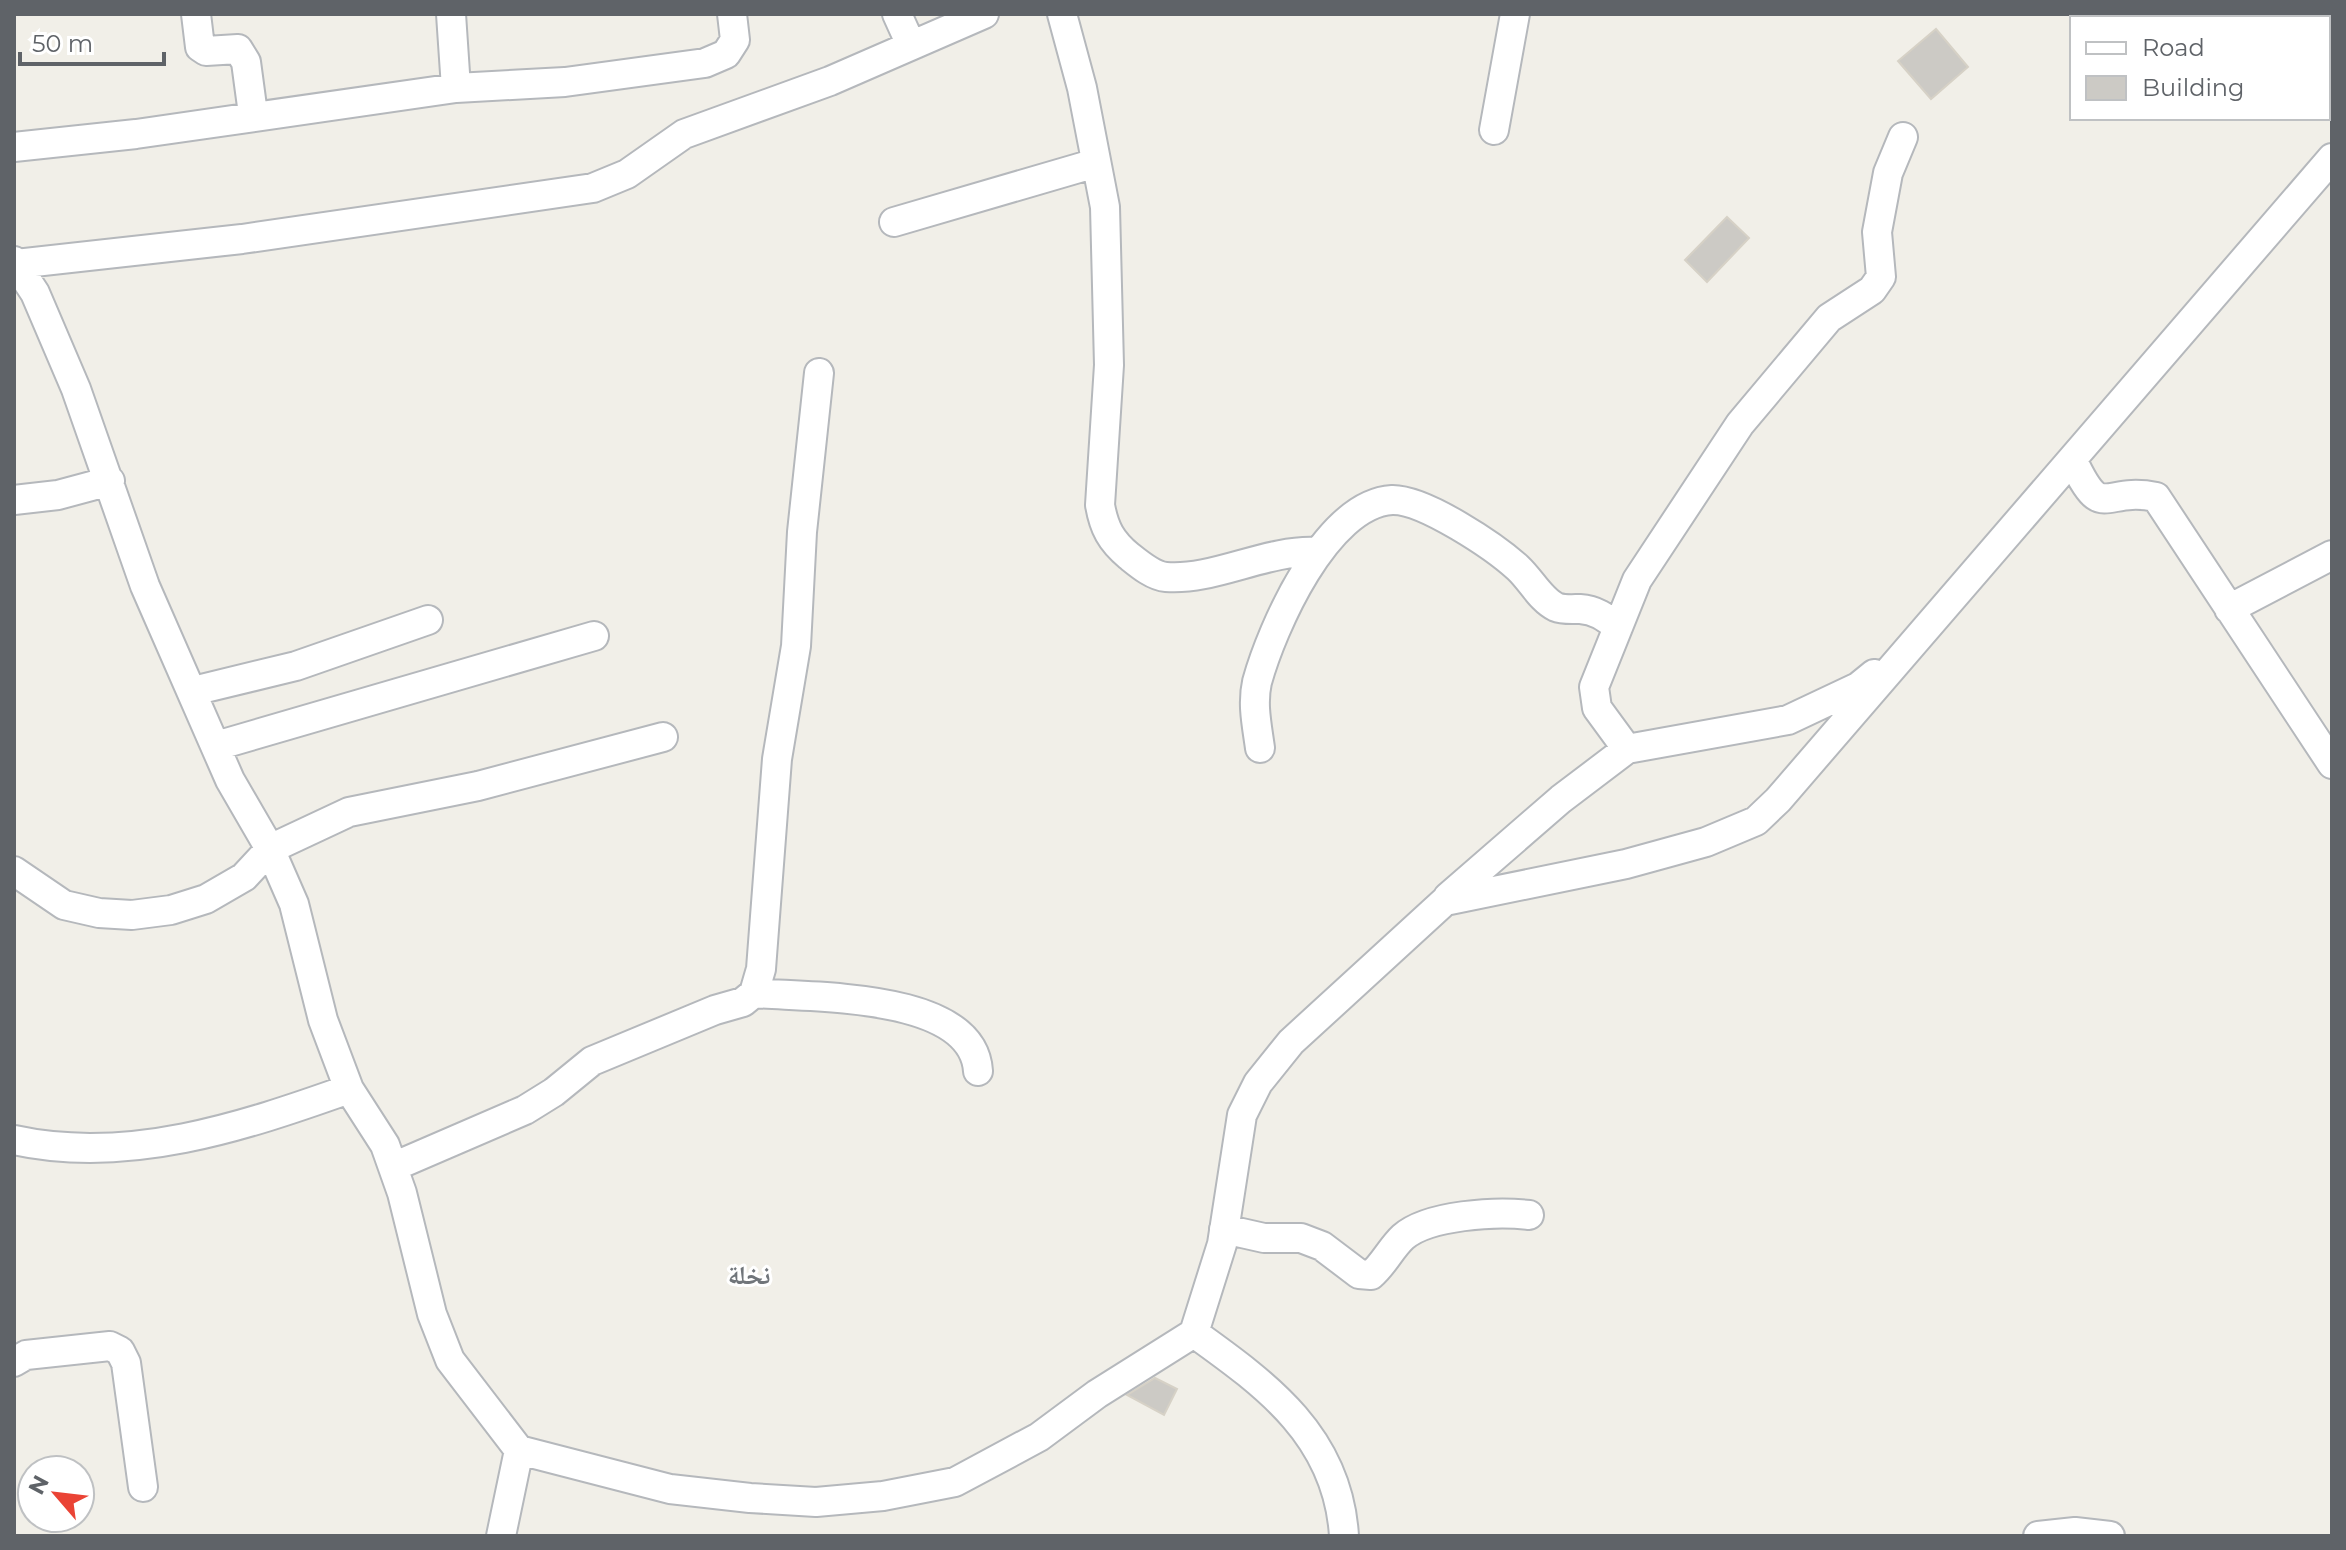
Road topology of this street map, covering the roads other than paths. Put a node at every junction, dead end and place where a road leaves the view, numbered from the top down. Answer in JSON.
{"nodes":[{"id":1,"x":196,"y":14,"type":"edge"},
{"id":2,"x":451,"y":14,"type":"edge"},
{"id":3,"x":732,"y":14,"type":"edge"},
{"id":4,"x":897,"y":14,"type":"edge"},
{"id":5,"x":984,"y":14,"type":"edge"},
{"id":6,"x":1062,"y":14,"type":"edge"},
{"id":7,"x":1515,"y":14,"type":"edge"},
{"id":8,"x":911,"y":45,"type":"junction"},
{"id":9,"x":456,"y":88,"type":"junction"},
{"id":10,"x":253,"y":114,"type":"junction"},
{"id":11,"x":1494,"y":130,"type":"dead end"},
{"id":12,"x":1903,"y":137,"type":"dead end"},
{"id":13,"x":14,"y":147,"type":"edge"},
{"id":14,"x":2332,"y":158,"type":"edge"},
{"id":15,"x":1096,"y":163,"type":"junction"},
{"id":16,"x":894,"y":222,"type":"dead end"},
{"id":17,"x":15,"y":262,"type":"edge"},
{"id":18,"x":819,"y":373,"type":"dead end"},
{"id":19,"x":2073,"y":461,"type":"junction"},
{"id":20,"x":110,"y":481,"type":"junction"},
{"id":21,"x":14,"y":500,"type":"edge"},
{"id":22,"x":1317,"y":552,"type":"junction"},
{"id":23,"x":2332,"y":555,"type":"edge"},
{"id":24,"x":2229,"y":609,"type":"junction"},
{"id":25,"x":428,"y":620,"type":"dead end"},
{"id":26,"x":1618,"y":627,"type":"junction"},
{"id":27,"x":594,"y":636,"type":"dead end"},
{"id":28,"x":1913,"y":643,"type":"junction"},
{"id":29,"x":193,"y":691,"type":"junction"},
{"id":30,"x":663,"y":737,"type":"dead end"},
{"id":31,"x":216,"y":746,"type":"junction"},
{"id":32,"x":1260,"y":748,"type":"dead end"},
{"id":33,"x":1627,"y":749,"type":"junction"},
{"id":34,"x":2332,"y":764,"type":"edge"},
{"id":35,"x":270,"y":849,"type":"junction"},
{"id":36,"x":14,"y":871,"type":"edge"},
{"id":37,"x":1445,"y":901,"type":"junction"},
{"id":38,"x":754,"y":993,"type":"junction"},
{"id":39,"x":978,"y":1071,"type":"dead end"},
{"id":40,"x":349,"y":1089,"type":"junction"},
{"id":41,"x":14,"y":1140,"type":"edge"},
{"id":42,"x":393,"y":1167,"type":"junction"},
{"id":43,"x":1529,"y":1215,"type":"dead end"},
{"id":44,"x":1224,"y":1229,"type":"junction"},
{"id":45,"x":1194,"y":1333,"type":"junction"},
{"id":46,"x":14,"y":1362,"type":"edge"},
{"id":47,"x":519,"y":1450,"type":"junction"},
{"id":48,"x":143,"y":1487,"type":"dead end"},
{"id":49,"x":501,"y":1536,"type":"edge"},
{"id":50,"x":1344,"y":1536,"type":"edge"},
{"id":51,"x":2038,"y":1536,"type":"edge"},
{"id":52,"x":2110,"y":1536,"type":"edge"}],
"edges":[{"from":1,"to":10,"type":"street"},
{"from":2,"to":9,"type":"street"},
{"from":3,"to":9,"type":"street"},
{"from":4,"to":8,"type":"street"},
{"from":5,"to":8,"type":"street"},
{"from":6,"to":15,"type":"street"},
{"from":7,"to":11,"type":"street"},
{"from":8,"to":17,"type":"street"},
{"from":9,"to":10,"type":"street"},
{"from":10,"to":13,"type":"street"},
{"from":12,"to":26,"type":"street"},
{"from":14,"to":19,"type":"street"},
{"from":15,"to":16,"type":"street"},
{"from":15,"to":22,"type":"street"},
{"from":17,"to":20,"type":"street"},
{"from":18,"to":38,"type":"street"},
{"from":19,"to":24,"type":"street"},
{"from":19,"to":28,"type":"street"},
{"from":20,"to":21,"type":"street"},
{"from":20,"to":29,"type":"street"},
{"from":22,"to":26,"type":"street"},
{"from":22,"to":32,"type":"street"},
{"from":23,"to":24,"type":"street"},
{"from":24,"to":34,"type":"street"},
{"from":25,"to":29,"type":"street"},
{"from":26,"to":33,"type":"street"},
{"from":27,"to":31,"type":"street"},
{"from":28,"to":33,"type":"street"},
{"from":28,"to":37,"type":"street"},
{"from":29,"to":31,"type":"street"},
{"from":30,"to":35,"type":"street"},
{"from":31,"to":35,"type":"street"},
{"from":33,"to":37,"type":"street"},
{"from":35,"to":36,"type":"street"},
{"from":35,"to":40,"type":"street"},
{"from":37,"to":44,"type":"street"},
{"from":38,"to":39,"type":"street"},
{"from":38,"to":42,"type":"street"},
{"from":40,"to":41,"type":"street"},
{"from":40,"to":42,"type":"street"},
{"from":42,"to":47,"type":"street"},
{"from":43,"to":44,"type":"street"},
{"from":44,"to":45,"type":"street"},
{"from":45,"to":47,"type":"street"},
{"from":45,"to":50,"type":"street"},
{"from":46,"to":48,"type":"street"},
{"from":47,"to":49,"type":"street"},
{"from":51,"to":52,"type":"street"}]}
